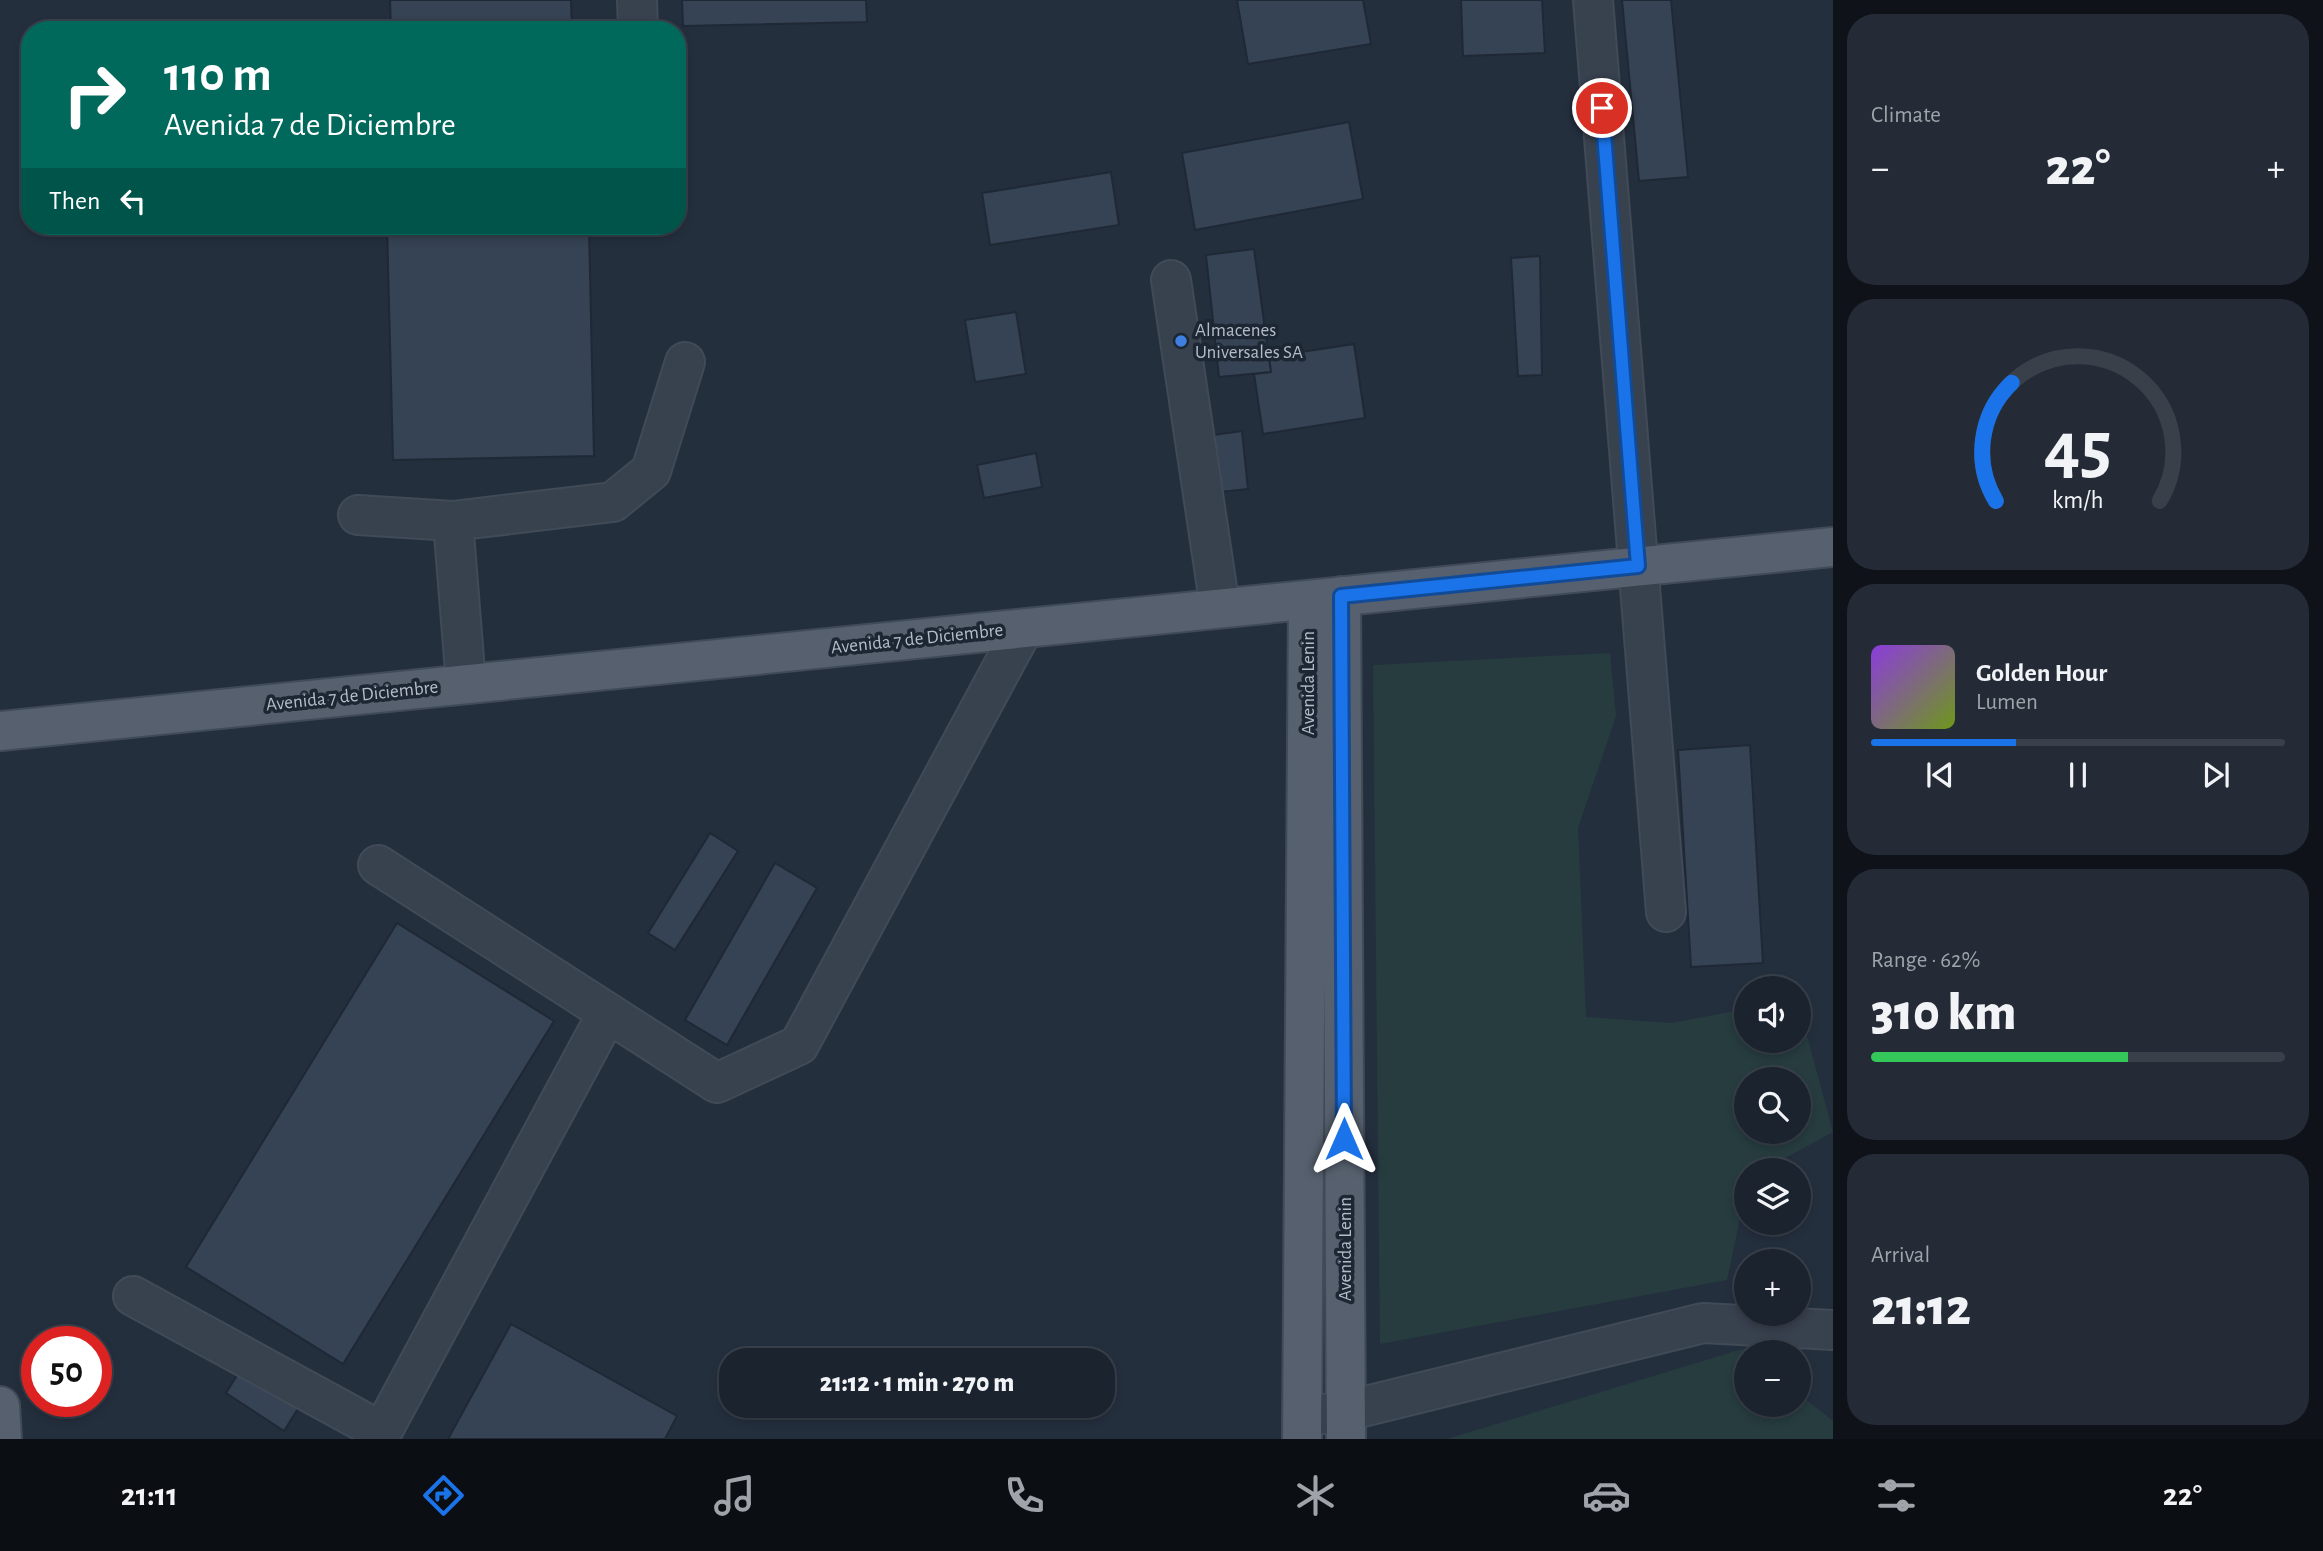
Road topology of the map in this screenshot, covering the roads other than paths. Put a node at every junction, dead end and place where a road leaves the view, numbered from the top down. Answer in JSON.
{"nodes":[{"id":1,"x":637,"y":0,"type":"edge"},
{"id":2,"x":1593,"y":0,"type":"edge"},
{"id":3,"x":638,"y":21,"type":"edge"},
{"id":4,"x":1171,"y":280,"type":"dead end"},
{"id":5,"x":685,"y":362,"type":"dead end"},
{"id":6,"x":358,"y":515,"type":"dead end"},
{"id":7,"x":453,"y":521,"type":"junction"},
{"id":8,"x":1833,"y":547,"type":"edge"},
{"id":9,"x":1638,"y":566,"type":"junction"},
{"id":10,"x":1325,"y":598,"type":"junction"},
{"id":11,"x":1220,"y":608,"type":"junction"},
{"id":12,"x":1023,"y":628,"type":"junction"},
{"id":13,"x":466,"y":684,"type":"junction"},
{"id":14,"x":0,"y":731,"type":"edge"},
{"id":15,"x":378,"y":865,"type":"dead end"},
{"id":16,"x":1666,"y":912,"type":"dead end"},
{"id":17,"x":607,"y":1014,"type":"junction"},
{"id":18,"x":133,"y":1296,"type":"dead end"},
{"id":19,"x":1833,"y":1330,"type":"edge"},
{"id":20,"x":0,"y":1406,"type":"edge"},
{"id":21,"x":1346,"y":1425,"type":"edge"},
{"id":22,"x":1302,"y":1428,"type":"edge"},
{"id":23,"x":2,"y":1439,"type":"edge"}],
"edges":[{"from":1,"to":3,"type":"street"},
{"from":2,"to":9,"type":"street"},
{"from":4,"to":11,"type":"street"},
{"from":5,"to":7,"type":"street"},
{"from":6,"to":7,"type":"street"},
{"from":7,"to":13,"type":"street"},
{"from":8,"to":9,"type":"main road","name":"Avenida 7 de Diciembre"},
{"from":9,"to":10,"type":"main road","name":"Avenida 7 de Diciembre"},
{"from":9,"to":16,"type":"street"},
{"from":10,"to":11,"type":"main road","name":"Avenida 7 de Diciembre"},
{"from":10,"to":21,"type":"main road","name":"Avenida Lenin"},
{"from":10,"to":22,"type":"main road","name":"Avenida Lenin"},
{"from":11,"to":12,"type":"main road","name":"Avenida 7 de Diciembre"},
{"from":12,"to":13,"type":"main road","name":"Avenida 7 de Diciembre"},
{"from":12,"to":17,"type":"street"},
{"from":13,"to":14,"type":"main road","name":"Avenida 7 de Diciembre"},
{"from":15,"to":17,"type":"street"},
{"from":17,"to":18,"type":"street"},
{"from":19,"to":21,"type":"street"},
{"from":20,"to":23,"type":"main road"},
{"from":21,"to":22,"type":"street"}]}
